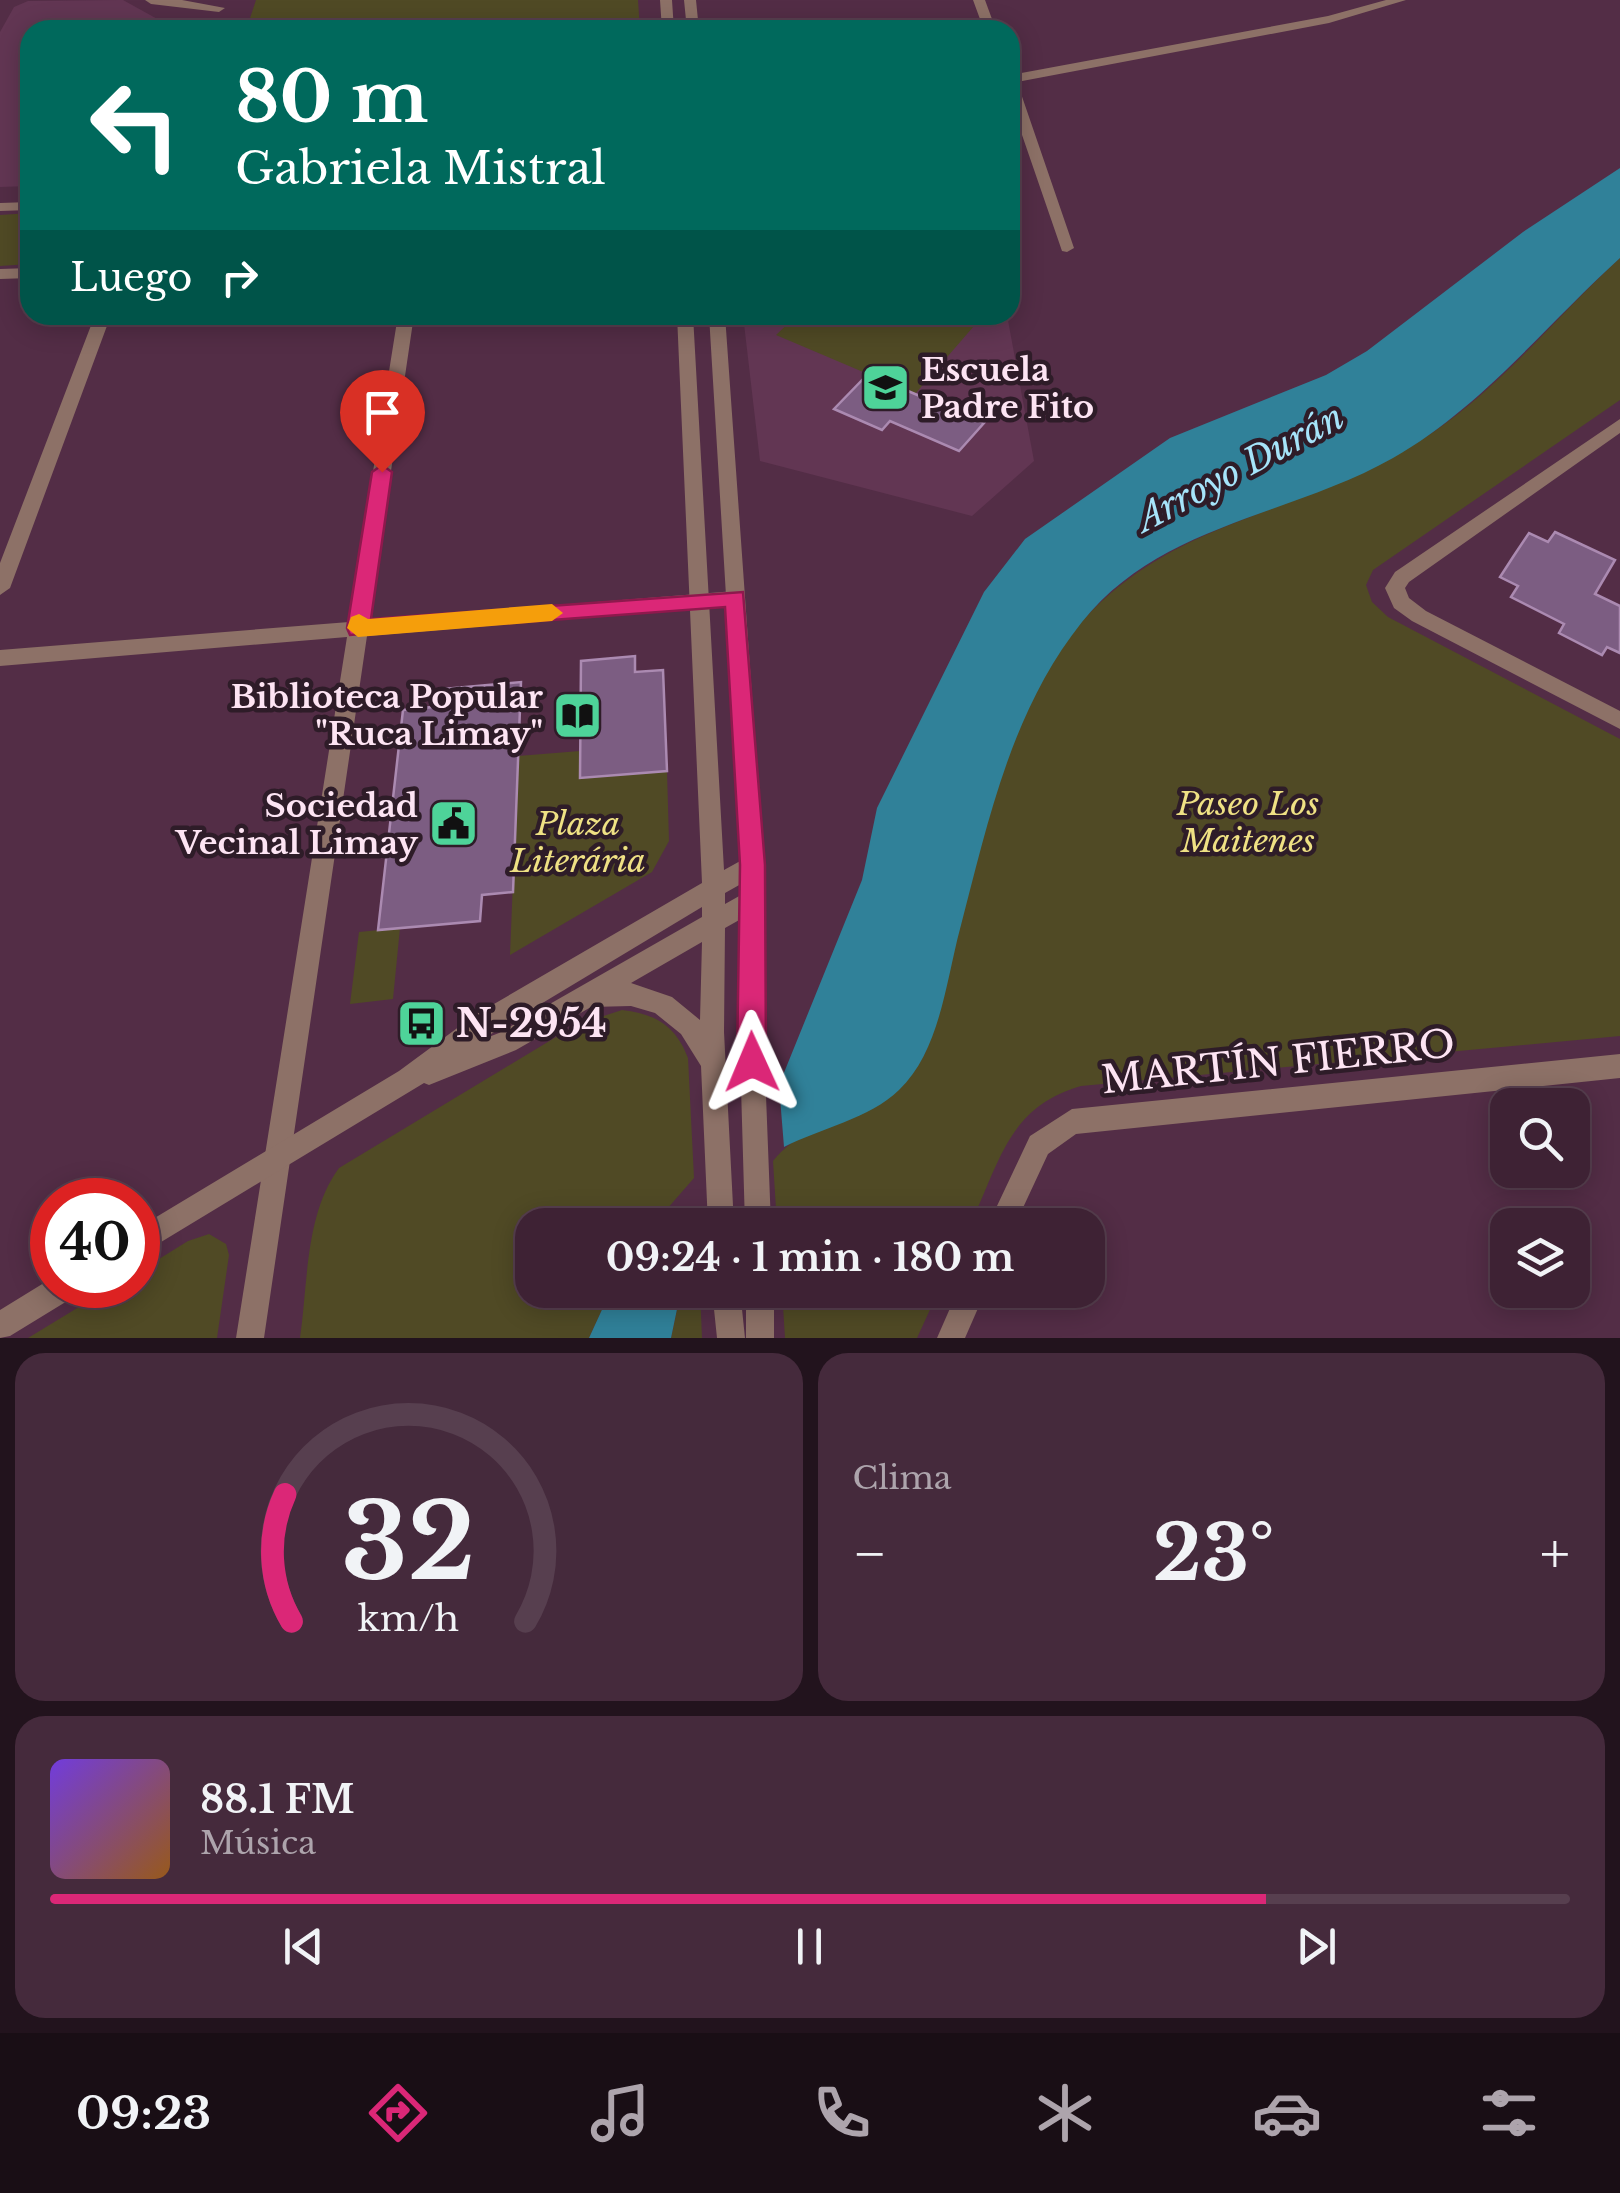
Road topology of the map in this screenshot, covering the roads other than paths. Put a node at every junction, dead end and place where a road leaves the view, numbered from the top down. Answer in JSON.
{"nodes":[{"id":1,"x":151,"y":0,"type":"edge"},
{"id":2,"x":1400,"y":0,"type":"edge"},
{"id":3,"x":218,"y":9,"type":"edge"},
{"id":4,"x":1020,"y":78,"type":"edge"},
{"id":5,"x":1020,"y":110,"type":"edge"},
{"id":6,"x":1066,"y":248,"type":"dead end"},
{"id":7,"x":99,"y":325,"type":"edge"},
{"id":8,"x":404,"y":325,"type":"edge"},
{"id":9,"x":685,"y":325,"type":"edge"},
{"id":10,"x":718,"y":325,"type":"edge"},
{"id":11,"x":1620,"y":425,"type":"edge"},
{"id":12,"x":0,"y":588,"type":"edge"},
{"id":13,"x":735,"y":598,"type":"junction"},
{"id":14,"x":699,"y":601,"type":"junction"},
{"id":15,"x":358,"y":628,"type":"junction"},
{"id":16,"x":0,"y":658,"type":"edge"},
{"id":17,"x":1620,"y":722,"type":"edge"},
{"id":18,"x":753,"y":865,"type":"junction"},
{"id":19,"x":714,"y":888,"type":"junction"},
{"id":20,"x":753,"y":900,"type":"junction"},
{"id":21,"x":714,"y":923,"type":"junction"},
{"id":22,"x":578,"y":1002,"type":"junction"},
{"id":23,"x":1620,"y":1066,"type":"edge"},
{"id":24,"x":713,"y":1073,"type":"junction"},
{"id":25,"x":408,"y":1080,"type":"junction"},
{"id":26,"x":277,"y":1159,"type":"junction"},
{"id":27,"x":720,"y":1208,"type":"edge"},
{"id":28,"x":757,"y":1208,"type":"edge"},
{"id":29,"x":1010,"y":1208,"type":"edge"},
{"id":30,"x":160,"y":1230,"type":"edge"},
{"id":31,"x":30,"y":1308,"type":"edge"},
{"id":32,"x":728,"y":1308,"type":"edge"},
{"id":33,"x":760,"y":1308,"type":"edge"},
{"id":34,"x":964,"y":1308,"type":"edge"},
{"id":35,"x":0,"y":1326,"type":"edge"},
{"id":36,"x":250,"y":1338,"type":"edge"},
{"id":37,"x":730,"y":1338,"type":"edge"},
{"id":38,"x":760,"y":1338,"type":"edge"},
{"id":39,"x":951,"y":1338,"type":"edge"}],
"edges":[{"from":1,"to":3,"type":"street"},
{"from":2,"to":4,"type":"street"},
{"from":5,"to":6,"type":"street"},
{"from":7,"to":12,"type":"street"},
{"from":8,"to":15,"type":"street"},
{"from":9,"to":14,"type":"street"},
{"from":10,"to":13,"type":"street"},
{"from":11,"to":17,"type":"street"},
{"from":13,"to":14,"type":"street"},
{"from":13,"to":18,"type":"street"},
{"from":14,"to":15,"type":"street"},
{"from":14,"to":19,"type":"street"},
{"from":15,"to":16,"type":"street"},
{"from":15,"to":26,"type":"street"},
{"from":18,"to":19,"type":"street"},
{"from":18,"to":20,"type":"street"},
{"from":19,"to":21,"type":"street"},
{"from":19,"to":25,"type":"street"},
{"from":20,"to":21,"type":"street"},
{"from":20,"to":28,"type":"street"},
{"from":21,"to":22,"type":"street"},
{"from":21,"to":24,"type":"street"},
{"from":22,"to":24,"type":"street"},
{"from":22,"to":25,"type":"street"},
{"from":23,"to":29,"type":"street","name":"MARTÍN FIERRO"},
{"from":24,"to":27,"type":"street"},
{"from":25,"to":26,"type":"street"},
{"from":26,"to":30,"type":"street"},
{"from":26,"to":36,"type":"street"},
{"from":31,"to":35,"type":"street"},
{"from":32,"to":37,"type":"street"},
{"from":33,"to":38,"type":"street"},
{"from":34,"to":39,"type":"street"}]}
